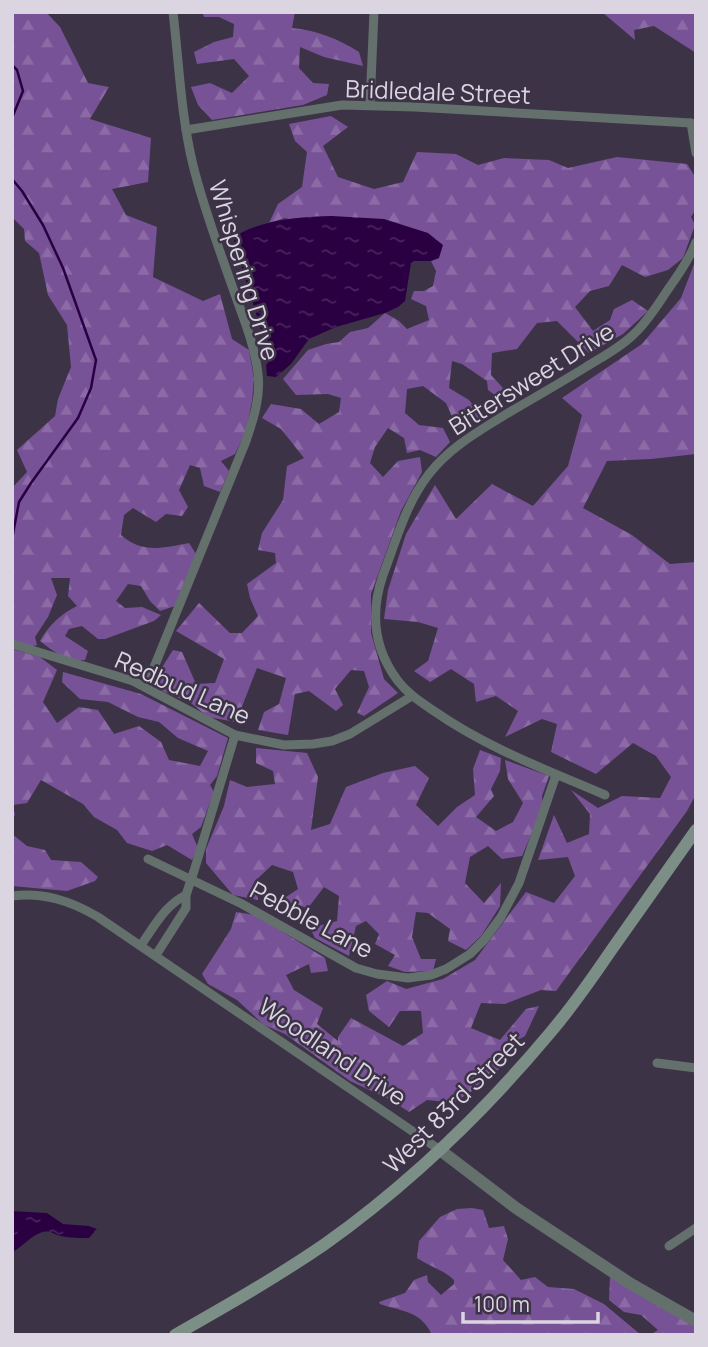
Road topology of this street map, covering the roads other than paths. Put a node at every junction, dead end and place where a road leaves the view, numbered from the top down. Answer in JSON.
{"nodes":[{"id":1,"x":173,"y":12,"type":"edge"},
{"id":2,"x":374,"y":12,"type":"edge"},
{"id":3,"x":370,"y":105,"type":"junction"},
{"id":4,"x":693,"y":121,"type":"edge"},
{"id":5,"x":186,"y":130,"type":"junction"},
{"id":6,"x":696,"y":153,"type":"edge"},
{"id":7,"x":696,"y":242,"type":"edge"},
{"id":8,"x":12,"y":644,"type":"edge"},
{"id":9,"x":146,"y":687,"type":"junction"},
{"id":10,"x":412,"y":696,"type":"junction"},
{"id":11,"x":235,"y":735,"type":"junction"},
{"id":12,"x":556,"y":775,"type":"junction"},
{"id":13,"x":606,"y":795,"type":"dead end"},
{"id":14,"x":696,"y":830,"type":"edge"},
{"id":15,"x":148,"y":859,"type":"dead end"},
{"id":16,"x":191,"y":881,"type":"junction"},
{"id":17,"x":186,"y":894,"type":"junction"},
{"id":18,"x":12,"y":896,"type":"edge"},
{"id":19,"x":141,"y":945,"type":"junction"},
{"id":20,"x":156,"y":955,"type":"junction"},
{"id":21,"x":657,"y":1063,"type":"dead end"},
{"id":22,"x":696,"y":1068,"type":"edge"},
{"id":23,"x":440,"y":1150,"type":"junction"},
{"id":24,"x":696,"y":1228,"type":"edge"},
{"id":25,"x":669,"y":1246,"type":"dead end"},
{"id":26,"x":696,"y":1321,"type":"edge"},
{"id":27,"x":175,"y":1335,"type":"edge"}],
"edges":[{"from":1,"to":5,"type":"street","name":"Whispering Drive"},
{"from":2,"to":3,"type":"street"},
{"from":3,"to":4,"type":"street","name":"Bridledale Street"},
{"from":3,"to":5,"type":"street","name":"Bridledale Street"},
{"from":4,"to":6,"type":"street"},
{"from":5,"to":9,"type":"street","name":"Whispering Drive"},
{"from":7,"to":10,"type":"street","name":"Bittersweet Drive"},
{"from":8,"to":9,"type":"street","name":"Redbud Lane"},
{"from":9,"to":11,"type":"street","name":"Redbud Lane"},
{"from":10,"to":11,"type":"street","name":"Redbud Lane"},
{"from":10,"to":12,"type":"street","name":"Bittersweet Drive"},
{"from":11,"to":16,"type":"street"},
{"from":12,"to":13,"type":"street","name":"Bittersweet Drive"},
{"from":12,"to":16,"type":"street","name":"Pebble Lane"},
{"from":14,"to":23,"type":"main road","name":"West 83rd Street"},
{"from":15,"to":16,"type":"street","name":"Pebble Lane"},
{"from":16,"to":17,"type":"street"},
{"from":17,"to":19,"type":"street"},
{"from":17,"to":20,"type":"street"},
{"from":18,"to":19,"type":"street","name":"Woodland Drive"},
{"from":19,"to":20,"type":"street","name":"Woodland Drive"},
{"from":20,"to":23,"type":"street","name":"Woodland Drive"},
{"from":21,"to":22,"type":"street"},
{"from":23,"to":26,"type":"street","name":"Woodland Drive"},
{"from":23,"to":27,"type":"main road","name":"West 83rd Street"},
{"from":24,"to":25,"type":"street"}]}
